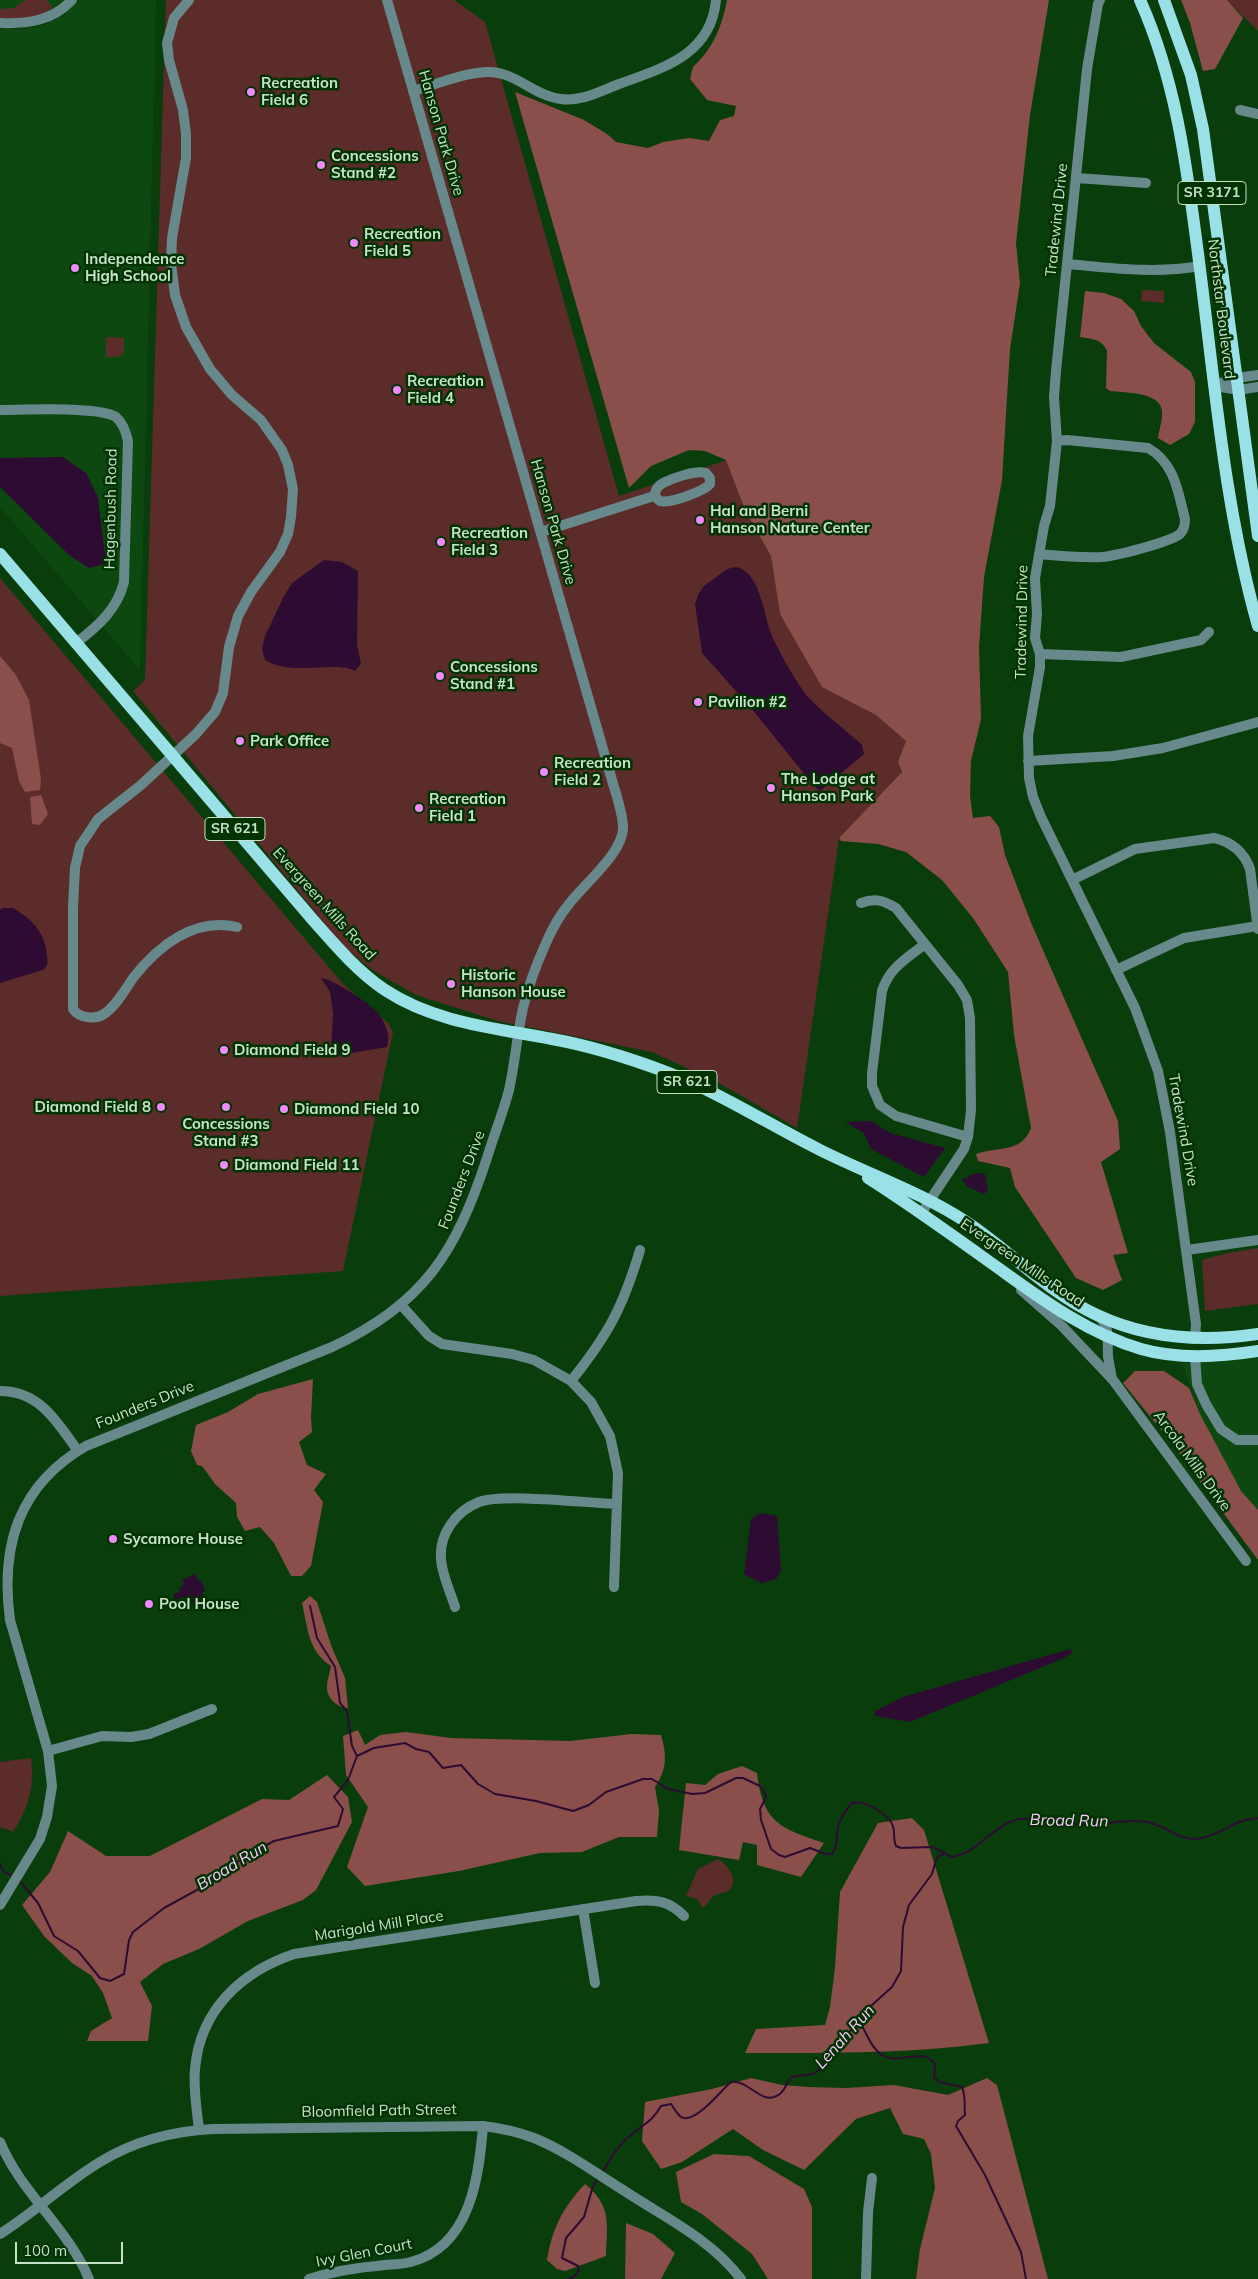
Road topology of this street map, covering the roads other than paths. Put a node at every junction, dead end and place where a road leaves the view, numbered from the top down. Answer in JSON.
{"nodes":[{"id":1,"x":72,"y":0,"type":"edge"},
{"id":2,"x":189,"y":0,"type":"edge"},
{"id":3,"x":387,"y":0,"type":"edge"},
{"id":4,"x":716,"y":0,"type":"edge"},
{"id":5,"x":1100,"y":0,"type":"edge"},
{"id":6,"x":1140,"y":0,"type":"edge"},
{"id":7,"x":1164,"y":0,"type":"edge"},
{"id":8,"x":0,"y":23,"type":"edge"},
{"id":9,"x":413,"y":91,"type":"junction"},
{"id":10,"x":1240,"y":110,"type":"dead end"},
{"id":11,"x":1258,"y":114,"type":"edge"},
{"id":12,"x":1077,"y":178,"type":"junction"},
{"id":13,"x":1146,"y":183,"type":"dead end"},
{"id":14,"x":1068,"y":264,"type":"junction"},
{"id":15,"x":1200,"y":266,"type":"junction"},
{"id":16,"x":1258,"y":375,"type":"edge"},
{"id":17,"x":1237,"y":384,"type":"junction"},
{"id":18,"x":1215,"y":385,"type":"junction"},
{"id":19,"x":1258,"y":388,"type":"edge"},
{"id":20,"x":0,"y":410,"type":"edge"},
{"id":21,"x":1057,"y":441,"type":"junction"},
{"id":22,"x":654,"y":496,"type":"junction"},
{"id":23,"x":541,"y":532,"type":"junction"},
{"id":24,"x":1258,"y":536,"type":"edge"},
{"id":25,"x":0,"y":554,"type":"edge"},
{"id":26,"x":1039,"y":554,"type":"junction"},
{"id":27,"x":1258,"y":626,"type":"edge"},
{"id":28,"x":1209,"y":632,"type":"dead end"},
{"id":29,"x":76,"y":643,"type":"junction"},
{"id":30,"x":1040,"y":654,"type":"junction"},
{"id":31,"x":1258,"y":722,"type":"edge"},
{"id":32,"x":173,"y":754,"type":"junction"},
{"id":33,"x":1028,"y":761,"type":"junction"},
{"id":34,"x":1072,"y":880,"type":"junction"},
{"id":35,"x":861,"y":903,"type":"dead end"},
{"id":36,"x":237,"y":927,"type":"dead end"},
{"id":37,"x":1258,"y":927,"type":"edge"},
{"id":38,"x":925,"y":944,"type":"junction"},
{"id":39,"x":1116,"y":970,"type":"junction"},
{"id":40,"x":519,"y":1033,"type":"junction"},
{"id":41,"x":968,"y":1138,"type":"junction"},
{"id":42,"x":843,"y":1162,"type":"junction"},
{"id":43,"x":931,"y":1200,"type":"junction"},
{"id":44,"x":922,"y":1212,"type":"junction"},
{"id":45,"x":1258,"y":1240,"type":"edge"},
{"id":46,"x":640,"y":1250,"type":"dead end"},
{"id":47,"x":1187,"y":1250,"type":"junction"},
{"id":48,"x":986,"y":1260,"type":"junction"},
{"id":49,"x":402,"y":1306,"type":"junction"},
{"id":50,"x":1097,"y":1315,"type":"junction"},
{"id":51,"x":1258,"y":1334,"type":"edge"},
{"id":52,"x":1108,"y":1335,"type":"junction"},
{"id":53,"x":1195,"y":1339,"type":"junction"},
{"id":54,"x":1258,"y":1341,"type":"edge"},
{"id":55,"x":1128,"y":1344,"type":"junction"},
{"id":56,"x":1258,"y":1351,"type":"edge"},
{"id":57,"x":1195,"y":1356,"type":"junction"},
{"id":58,"x":1112,"y":1380,"type":"junction"},
{"id":59,"x":571,"y":1381,"type":"junction"},
{"id":60,"x":0,"y":1392,"type":"edge"},
{"id":61,"x":1258,"y":1440,"type":"edge"},
{"id":62,"x":78,"y":1451,"type":"junction"},
{"id":63,"x":617,"y":1504,"type":"junction"},
{"id":64,"x":1246,"y":1561,"type":"dead end"},
{"id":65,"x":614,"y":1587,"type":"dead end"},
{"id":66,"x":455,"y":1607,"type":"dead end"},
{"id":67,"x":212,"y":1709,"type":"dead end"},
{"id":68,"x":48,"y":1751,"type":"junction"},
{"id":69,"x":3,"y":1901,"type":"edge"},
{"id":70,"x":582,"y":1909,"type":"junction"},
{"id":71,"x":684,"y":1916,"type":"dead end"},
{"id":72,"x":595,"y":1983,"type":"dead end"},
{"id":73,"x":482,"y":2126,"type":"junction"},
{"id":74,"x":199,"y":2130,"type":"junction"},
{"id":75,"x":0,"y":2142,"type":"edge"},
{"id":76,"x":872,"y":2178,"type":"dead end"},
{"id":77,"x":40,"y":2206,"type":"junction"},
{"id":78,"x":0,"y":2234,"type":"edge"},
{"id":79,"x":89,"y":2279,"type":"edge"},
{"id":80,"x":309,"y":2279,"type":"edge"},
{"id":81,"x":741,"y":2279,"type":"edge"},
{"id":82,"x":866,"y":2279,"type":"edge"}],
"edges":[{"from":1,"to":8,"type":"street"},
{"from":2,"to":32,"type":"street"},
{"from":3,"to":9,"type":"street","name":"Hanson Park Drive"},
{"from":4,"to":9,"type":"street"},
{"from":5,"to":12,"type":"street","name":"Tradewind Drive"},
{"from":6,"to":15,"type":"main road","name":"Northstar Boulevard","number":"SR 3171"},
{"from":7,"to":17,"type":"main road","name":"Northstar Boulevard","number":"SR 3171"},
{"from":9,"to":23,"type":"street","name":"Hanson Park Drive"},
{"from":10,"to":11,"type":"street"},
{"from":12,"to":13,"type":"street"},
{"from":12,"to":14,"type":"street","name":"Tradewind Drive"},
{"from":14,"to":15,"type":"street"},
{"from":14,"to":21,"type":"street","name":"Tradewind Drive"},
{"from":15,"to":18,"type":"main road","name":"Northstar Boulevard","number":"SR 3171"},
{"from":16,"to":17,"type":"street"},
{"from":17,"to":18,"type":"street"},
{"from":17,"to":19,"type":"street"},
{"from":17,"to":24,"type":"main road","name":"Northstar Boulevard","number":"SR 3171"},
{"from":18,"to":27,"type":"main road","name":"Northstar Boulevard","number":"SR 3171"},
{"from":20,"to":29,"type":"street","name":"Hagenbush Road"},
{"from":21,"to":26,"type":"street","name":"Tradewind Drive"},
{"from":21,"to":26,"type":"street"},
{"from":22,"to":22,"type":"street"},
{"from":22,"to":23,"type":"street"},
{"from":23,"to":40,"type":"street","name":"Hanson Park Drive"},
{"from":25,"to":29,"type":"main road","name":"Evergreen Mills Road","number":"SR 621"},
{"from":26,"to":30,"type":"street","name":"Tradewind Drive"},
{"from":28,"to":30,"type":"street"},
{"from":29,"to":32,"type":"main road","name":"Evergreen Mills Road","number":"SR 621"},
{"from":30,"to":33,"type":"street","name":"Tradewind Drive"},
{"from":31,"to":33,"type":"street"},
{"from":32,"to":36,"type":"street"},
{"from":32,"to":40,"type":"main road","name":"Evergreen Mills Road","number":"SR 621"},
{"from":33,"to":34,"type":"street","name":"Tradewind Drive"},
{"from":34,"to":37,"type":"street"},
{"from":34,"to":39,"type":"street","name":"Tradewind Drive"},
{"from":35,"to":38,"type":"street"},
{"from":37,"to":39,"type":"street"},
{"from":38,"to":41,"type":"street"},
{"from":38,"to":41,"type":"street"},
{"from":39,"to":47,"type":"street","name":"Tradewind Drive"},
{"from":40,"to":42,"type":"main road","name":"Evergreen Mills Road","number":"SR 621"},
{"from":40,"to":49,"type":"street","name":"Founders Drive"},
{"from":41,"to":43,"type":"street"},
{"from":42,"to":43,"type":"main road","name":"Evergreen Mills Road","number":"SR 621"},
{"from":42,"to":44,"type":"main road","name":"Evergreen Mills Road","number":"SR 621"},
{"from":43,"to":44,"type":"street"},
{"from":43,"to":50,"type":"main road","name":"Evergreen Mills Road","number":"SR 621"},
{"from":44,"to":48,"type":"main road","name":"Evergreen Mills Road","number":"SR 621"},
{"from":45,"to":47,"type":"street"},
{"from":46,"to":59,"type":"street"},
{"from":47,"to":53,"type":"street","name":"Tradewind Drive"},
{"from":48,"to":52,"type":"main road","name":"Evergreen Mills Road"},
{"from":48,"to":58,"type":"street","number":"SR 621"},
{"from":49,"to":59,"type":"street"},
{"from":49,"to":62,"type":"street","name":"Founders Drive"},
{"from":50,"to":52,"type":"street"},
{"from":50,"to":53,"type":"main road","name":"Evergreen Mills Road"},
{"from":51,"to":53,"type":"main road","name":"Evergreen Mills Road"},
{"from":52,"to":55,"type":"main road","name":"Evergreen Mills Road"},
{"from":52,"to":58,"type":"street"},
{"from":53,"to":55,"type":"main road"},
{"from":54,"to":57,"type":"main road"},
{"from":55,"to":57,"type":"main road","name":"Evergreen Mills Road"},
{"from":56,"to":57,"type":"main road","name":"Evergreen Mills Road"},
{"from":57,"to":61,"type":"street"},
{"from":58,"to":64,"type":"street","name":"Arcola Mills Drive","number":"SR 621"},
{"from":59,"to":63,"type":"street"},
{"from":60,"to":62,"type":"street"},
{"from":62,"to":68,"type":"street","name":"Founders Drive"},
{"from":63,"to":65,"type":"street"},
{"from":63,"to":66,"type":"street"},
{"from":67,"to":68,"type":"street"},
{"from":68,"to":69,"type":"street","name":"Founders Drive"},
{"from":70,"to":71,"type":"street","name":"Marigold Mill Place"},
{"from":70,"to":72,"type":"street"},
{"from":70,"to":74,"type":"street","name":"Marigold Mill Place"},
{"from":73,"to":74,"type":"street","name":"Bloomfield Path Street"},
{"from":73,"to":80,"type":"street","name":"Ivy Glen Court"},
{"from":73,"to":81,"type":"street","name":"Bloomfield Path Street"},
{"from":74,"to":77,"type":"street","name":"Bloomfield Path Street"},
{"from":75,"to":77,"type":"street"},
{"from":76,"to":82,"type":"street"},
{"from":77,"to":78,"type":"street","name":"Bloomfield Path Street"},
{"from":77,"to":79,"type":"street"}]}
